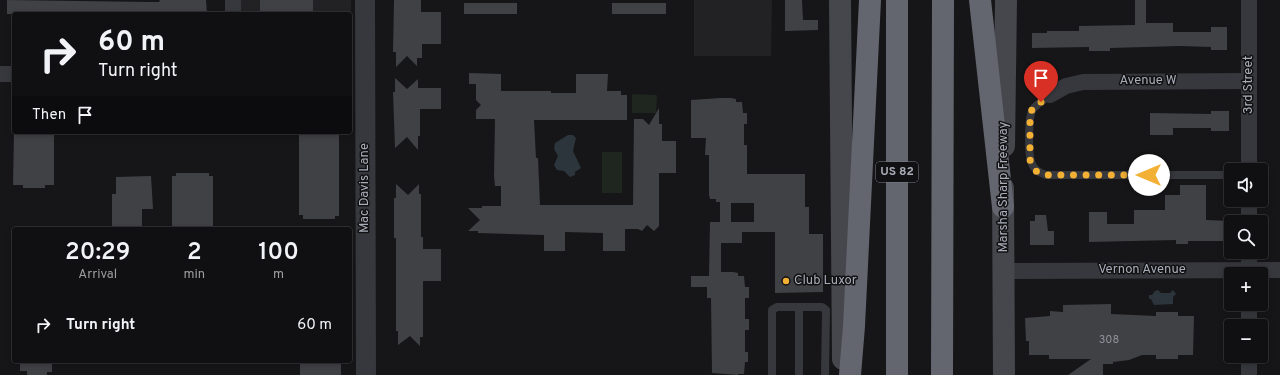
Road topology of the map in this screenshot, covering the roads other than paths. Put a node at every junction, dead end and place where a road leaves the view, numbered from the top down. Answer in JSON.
{"nodes":[{"id":1,"x":233,"y":0,"type":"edge"},
{"id":2,"x":365,"y":0,"type":"edge"},
{"id":3,"x":840,"y":0,"type":"edge"},
{"id":4,"x":870,"y":0,"type":"edge"},
{"id":5,"x":897,"y":0,"type":"edge"},
{"id":6,"x":942,"y":0,"type":"edge"},
{"id":7,"x":980,"y":0,"type":"edge"},
{"id":8,"x":1006,"y":0,"type":"edge"},
{"id":9,"x":1249,"y":0,"type":"edge"},
{"id":10,"x":233,"y":12,"type":"edge"},
{"id":11,"x":0,"y":74,"type":"edge"},
{"id":12,"x":12,"y":74,"type":"edge"},
{"id":13,"x":1249,"y":81,"type":"junction"},
{"id":14,"x":1050,"y":95,"type":"joint"},
{"id":15,"x":1249,"y":163,"type":"edge"},
{"id":16,"x":1224,"y":175,"type":"edge"},
{"id":17,"x":1003,"y":206,"type":"junction"},
{"id":18,"x":1280,"y":270,"type":"edge"},
{"id":19,"x":1004,"y":271,"type":"junction"},
{"id":20,"x":1268,"y":271,"type":"edge"},
{"id":21,"x":1224,"y":272,"type":"edge"},
{"id":22,"x":799,"y":307,"type":"junction"},
{"id":23,"x":1249,"y":363,"type":"edge"},
{"id":24,"x":366,"y":375,"type":"edge"},
{"id":25,"x":772,"y":375,"type":"edge"},
{"id":26,"x":799,"y":375,"type":"edge"},
{"id":27,"x":825,"y":375,"type":"edge"},
{"id":28,"x":844,"y":375,"type":"edge"},
{"id":29,"x":850,"y":375,"type":"edge"},
{"id":30,"x":897,"y":375,"type":"edge"},
{"id":31,"x":942,"y":375,"type":"edge"},
{"id":32,"x":1004,"y":375,"type":"edge"},
{"id":33,"x":1249,"y":375,"type":"edge"}],
"edges":[{"from":1,"to":10,"type":"street"},
{"from":2,"to":24,"type":"street","name":"Mac Davis Lane"},
{"from":3,"to":28,"type":"main road"},
{"from":4,"to":29,"type":"highway"},
{"from":5,"to":30,"type":"highway","number":"US 82"},
{"from":6,"to":31,"type":"highway"},
{"from":7,"to":17,"type":"highway"},
{"from":8,"to":17,"type":"main road","name":"Marsha Sharp Freeway"},
{"from":9,"to":13,"type":"street","name":"3rd Street"},
{"from":11,"to":12,"type":"street"},
{"from":13,"to":14,"type":"street","name":"Avenue W"},
{"from":13,"to":15,"type":"street","name":"3rd Street"},
{"from":14,"to":16,"type":"lane"},
{"from":17,"to":19,"type":"main road","name":"Marsha Sharp Freeway"},
{"from":18,"to":20,"type":"street","name":"Vernon Avenue"},
{"from":19,"to":21,"type":"street","name":"Vernon Avenue"},
{"from":19,"to":32,"type":"main road","name":"Marsha Sharp Freeway"},
{"from":22,"to":25,"type":"lane"},
{"from":22,"to":26,"type":"lane"},
{"from":22,"to":27,"type":"lane"},
{"from":23,"to":33,"type":"street"}]}
